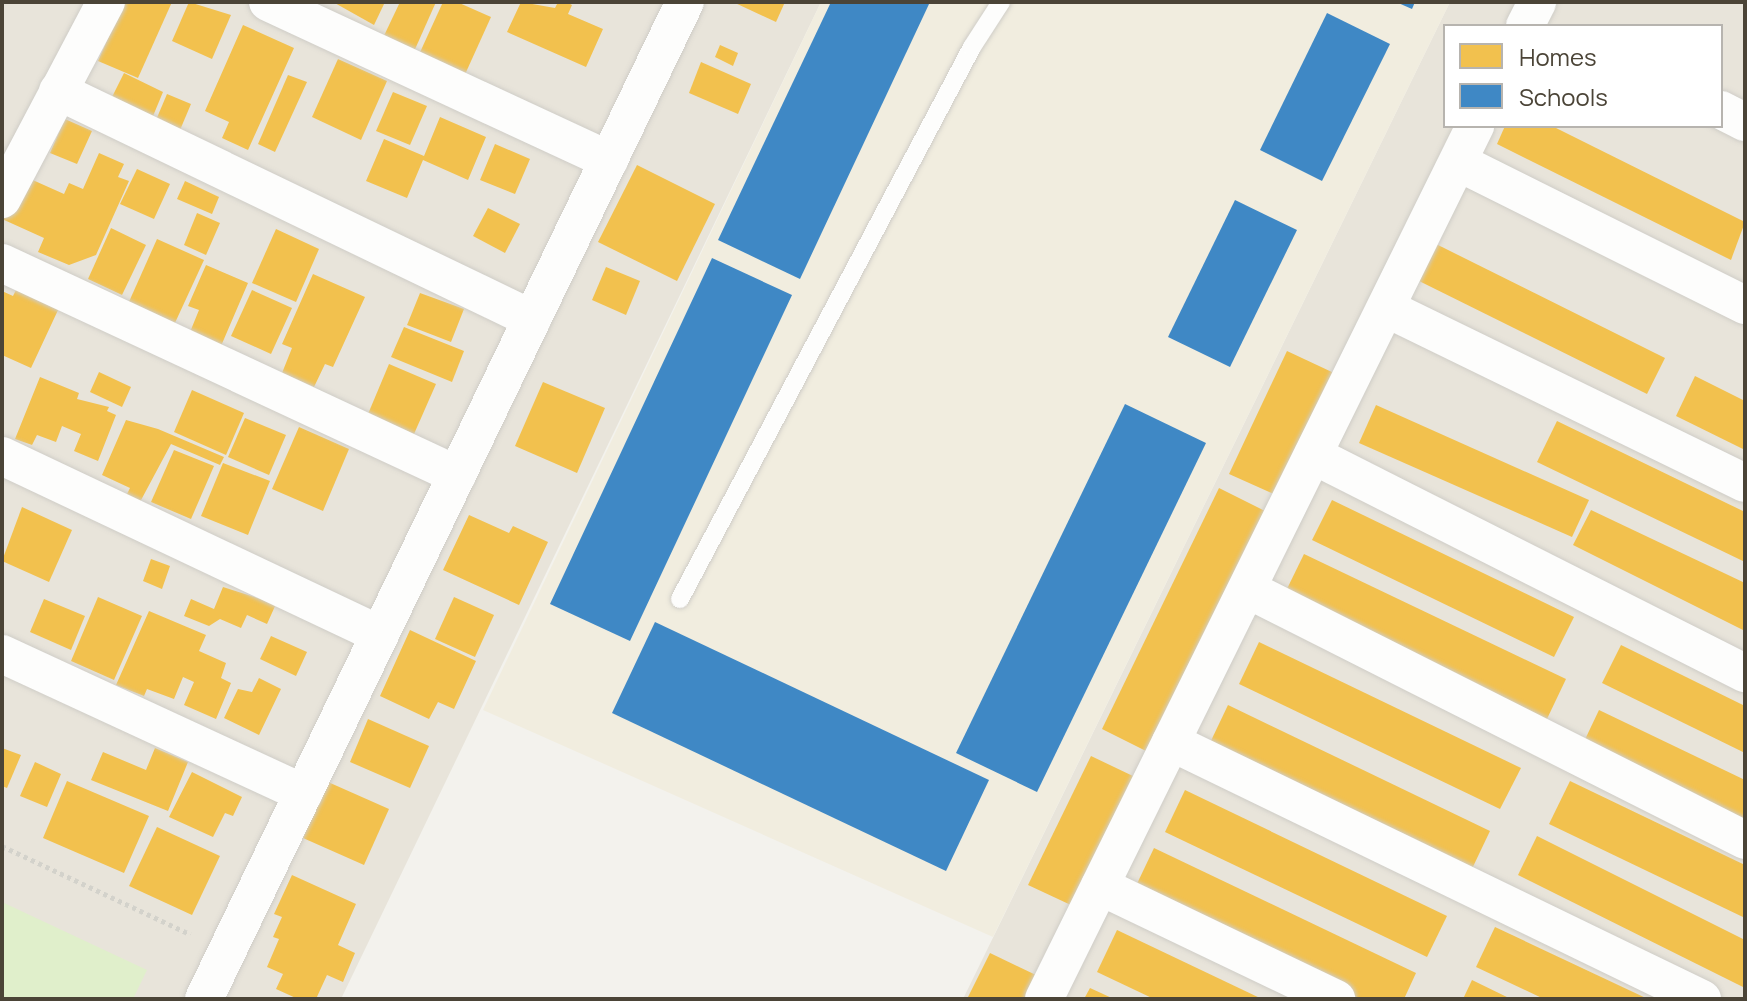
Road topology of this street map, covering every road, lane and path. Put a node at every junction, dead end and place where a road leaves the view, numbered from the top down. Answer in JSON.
{"nodes":[{"id":1,"x":106,"y":2,"type":"edge"},
{"id":2,"x":268,"y":2,"type":"edge"},
{"id":3,"x":684,"y":2,"type":"edge"},
{"id":4,"x":1001,"y":2,"type":"edge"},
{"id":5,"x":58,"y":91,"type":"junction"},
{"id":6,"x":1723,"y":111,"type":"edge"},
{"id":7,"x":1745,"y":122,"type":"edge"},
{"id":8,"x":1474,"y":128,"type":"edge"},
{"id":9,"x":609,"y":160,"type":"junction"},
{"id":10,"x":1458,"y":162,"type":"junction"},
{"id":11,"x":2,"y":199,"type":"edge"},
{"id":12,"x":2,"y":263,"type":"edge"},
{"id":13,"x":1745,"y":305,"type":"edge"},
{"id":14,"x":1386,"y":308,"type":"junction"},
{"id":15,"x":532,"y":319,"type":"junction"},
{"id":16,"x":1313,"y":455,"type":"junction"},
{"id":17,"x":2,"y":456,"type":"edge"},
{"id":18,"x":457,"y":475,"type":"junction"},
{"id":19,"x":1745,"y":483,"type":"edge"},
{"id":20,"x":1247,"y":589,"type":"junction"},
{"id":21,"x":680,"y":599,"type":"dead end"},
{"id":22,"x":380,"y":635,"type":"junction"},
{"id":23,"x":2,"y":654,"type":"edge"},
{"id":24,"x":1745,"y":673,"type":"edge"},
{"id":25,"x":1171,"y":742,"type":"junction"},
{"id":26,"x":303,"y":793,"type":"junction"},
{"id":27,"x":1745,"y":840,"type":"edge"},
{"id":28,"x":2,"y":846,"type":"edge"},
{"id":29,"x":1100,"y":886,"type":"junction"},
{"id":30,"x":227,"y":951,"type":"junction"},
{"id":31,"x":204,"y":999,"type":"edge"},
{"id":32,"x":1044,"y":999,"type":"edge"},
{"id":33,"x":1336,"y":999,"type":"edge"},
{"id":34,"x":1702,"y":999,"type":"edge"}],
"edges":[{"from":1,"to":5,"type":"street"},
{"from":2,"to":9,"type":"street"},
{"from":3,"to":9,"type":"street"},
{"from":4,"to":21,"type":"lane"},
{"from":5,"to":11,"type":"street"},
{"from":5,"to":15,"type":"street"},
{"from":6,"to":7,"type":"street"},
{"from":8,"to":10,"type":"street"},
{"from":9,"to":15,"type":"street"},
{"from":10,"to":13,"type":"street"},
{"from":10,"to":14,"type":"street"},
{"from":12,"to":18,"type":"street"},
{"from":14,"to":16,"type":"street"},
{"from":14,"to":19,"type":"street"},
{"from":15,"to":18,"type":"street"},
{"from":16,"to":20,"type":"street"},
{"from":16,"to":24,"type":"street"},
{"from":17,"to":22,"type":"street"},
{"from":18,"to":22,"type":"street"},
{"from":20,"to":25,"type":"street"},
{"from":20,"to":27,"type":"street"},
{"from":22,"to":26,"type":"street"},
{"from":23,"to":26,"type":"street"},
{"from":25,"to":29,"type":"street"},
{"from":25,"to":34,"type":"street"},
{"from":26,"to":30,"type":"street"},
{"from":28,"to":30,"type":"path"},
{"from":29,"to":32,"type":"street"},
{"from":29,"to":33,"type":"street"},
{"from":30,"to":31,"type":"street"}]}
